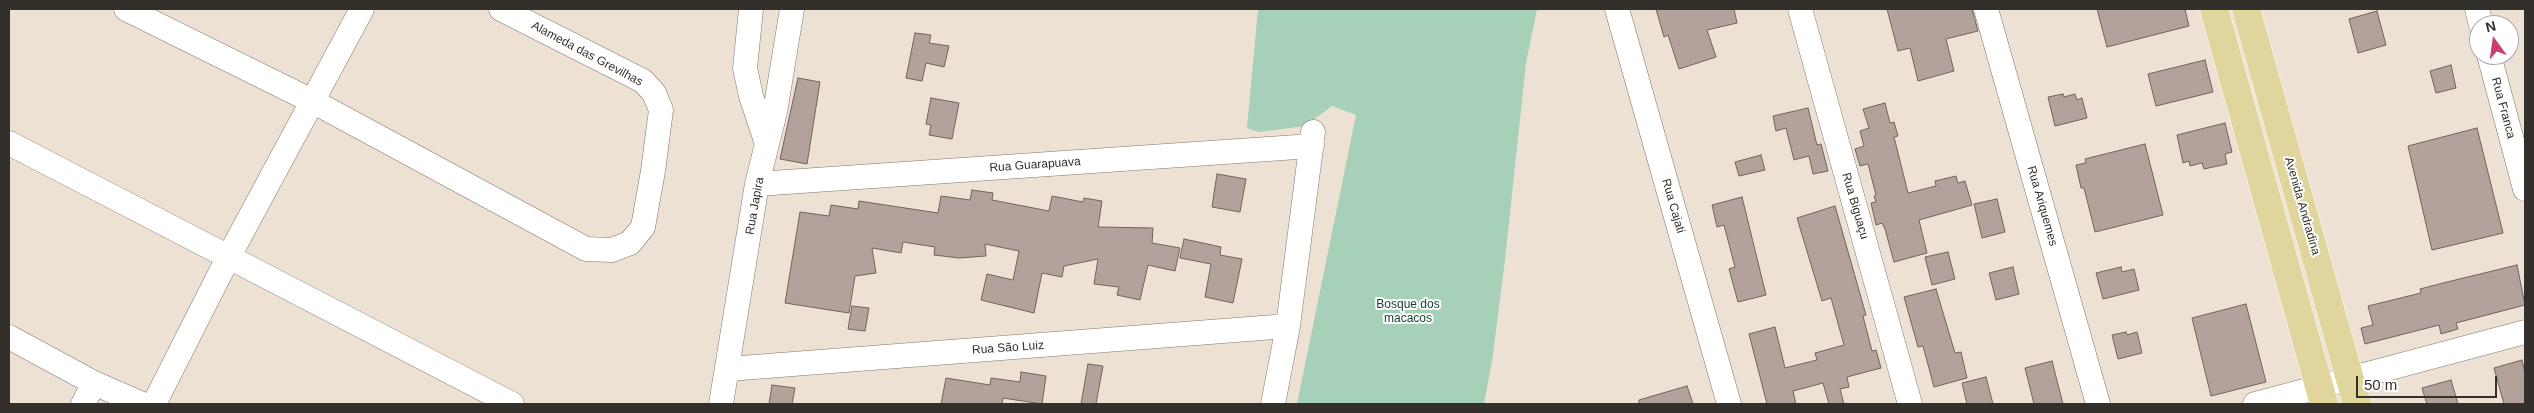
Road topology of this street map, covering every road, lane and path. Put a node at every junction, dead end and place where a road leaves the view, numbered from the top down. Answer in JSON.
{"nodes":[{"id":1,"x":126,"y":9,"type":"edge"},
{"id":2,"x":362,"y":9,"type":"edge"},
{"id":3,"x":501,"y":9,"type":"edge"},
{"id":4,"x":751,"y":9,"type":"edge"},
{"id":5,"x":792,"y":9,"type":"edge"},
{"id":6,"x":1617,"y":9,"type":"edge"},
{"id":7,"x":1800,"y":9,"type":"edge"},
{"id":8,"x":1986,"y":9,"type":"edge"},
{"id":9,"x":2214,"y":9,"type":"edge"},
{"id":10,"x":2246,"y":9,"type":"edge"},
{"id":11,"x":2492,"y":65,"type":"edge"},
{"id":12,"x":314,"y":102,"type":"junction"},
{"id":13,"x":9,"y":143,"type":"edge"},
{"id":14,"x":767,"y":144,"type":"junction"},
{"id":15,"x":757,"y":184,"type":"junction"},
{"id":16,"x":2525,"y":189,"type":"edge"},
{"id":17,"x":228,"y":258,"type":"junction"},
{"id":18,"x":1288,"y":326,"type":"junction"},
{"id":19,"x":2525,"y":332,"type":"edge"},
{"id":20,"x":9,"y":337,"type":"edge"},
{"id":21,"x":728,"y":369,"type":"junction"},
{"id":22,"x":94,"y":383,"type":"junction"},
{"id":23,"x":2354,"y":392,"type":"edge"},
{"id":24,"x":2322,"y":396,"type":"edge"},
{"id":25,"x":83,"y":404,"type":"edge"},
{"id":26,"x":142,"y":404,"type":"edge"},
{"id":27,"x":154,"y":404,"type":"edge"},
{"id":28,"x":512,"y":404,"type":"edge"},
{"id":29,"x":722,"y":404,"type":"edge"},
{"id":30,"x":1273,"y":404,"type":"edge"},
{"id":31,"x":1730,"y":404,"type":"edge"},
{"id":32,"x":1910,"y":404,"type":"edge"},
{"id":33,"x":2098,"y":404,"type":"edge"},
{"id":34,"x":2255,"y":404,"type":"edge"}],
"edges":[{"from":1,"to":12,"type":"street","name":"Alameda das Grevilhas"},
{"from":2,"to":12,"type":"street"},
{"from":3,"to":12,"type":"street","name":"Alameda das Grevilhas"},
{"from":4,"to":14,"type":"street"},
{"from":5,"to":14,"type":"street","name":"Rua Japira"},
{"from":6,"to":31,"type":"street","name":"Rua Cajati"},
{"from":7,"to":32,"type":"street","name":"Rua Biguaçu"},
{"from":8,"to":33,"type":"street","name":"Rua Ariquemes"},
{"from":9,"to":24,"type":"main road"},
{"from":10,"to":23,"type":"main road","name":"Avenida Andradina"},
{"from":11,"to":16,"type":"street","name":"Rua Franca"},
{"from":12,"to":17,"type":"street"},
{"from":13,"to":17,"type":"street"},
{"from":14,"to":15,"type":"street","name":"Rua Japira"},
{"from":15,"to":18,"type":"street","name":"Rua Guarapuava"},
{"from":15,"to":21,"type":"street","name":"Rua Japira"},
{"from":17,"to":27,"type":"street"},
{"from":17,"to":28,"type":"street"},
{"from":18,"to":21,"type":"street","name":"Rua São Luiz"},
{"from":18,"to":30,"type":"street"},
{"from":19,"to":23,"type":"street"},
{"from":20,"to":22,"type":"street"},
{"from":21,"to":29,"type":"street","name":"Rua Japira"},
{"from":22,"to":25,"type":"street"},
{"from":22,"to":26,"type":"street"},
{"from":23,"to":24,"type":"street"},
{"from":24,"to":34,"type":"street"}]}
